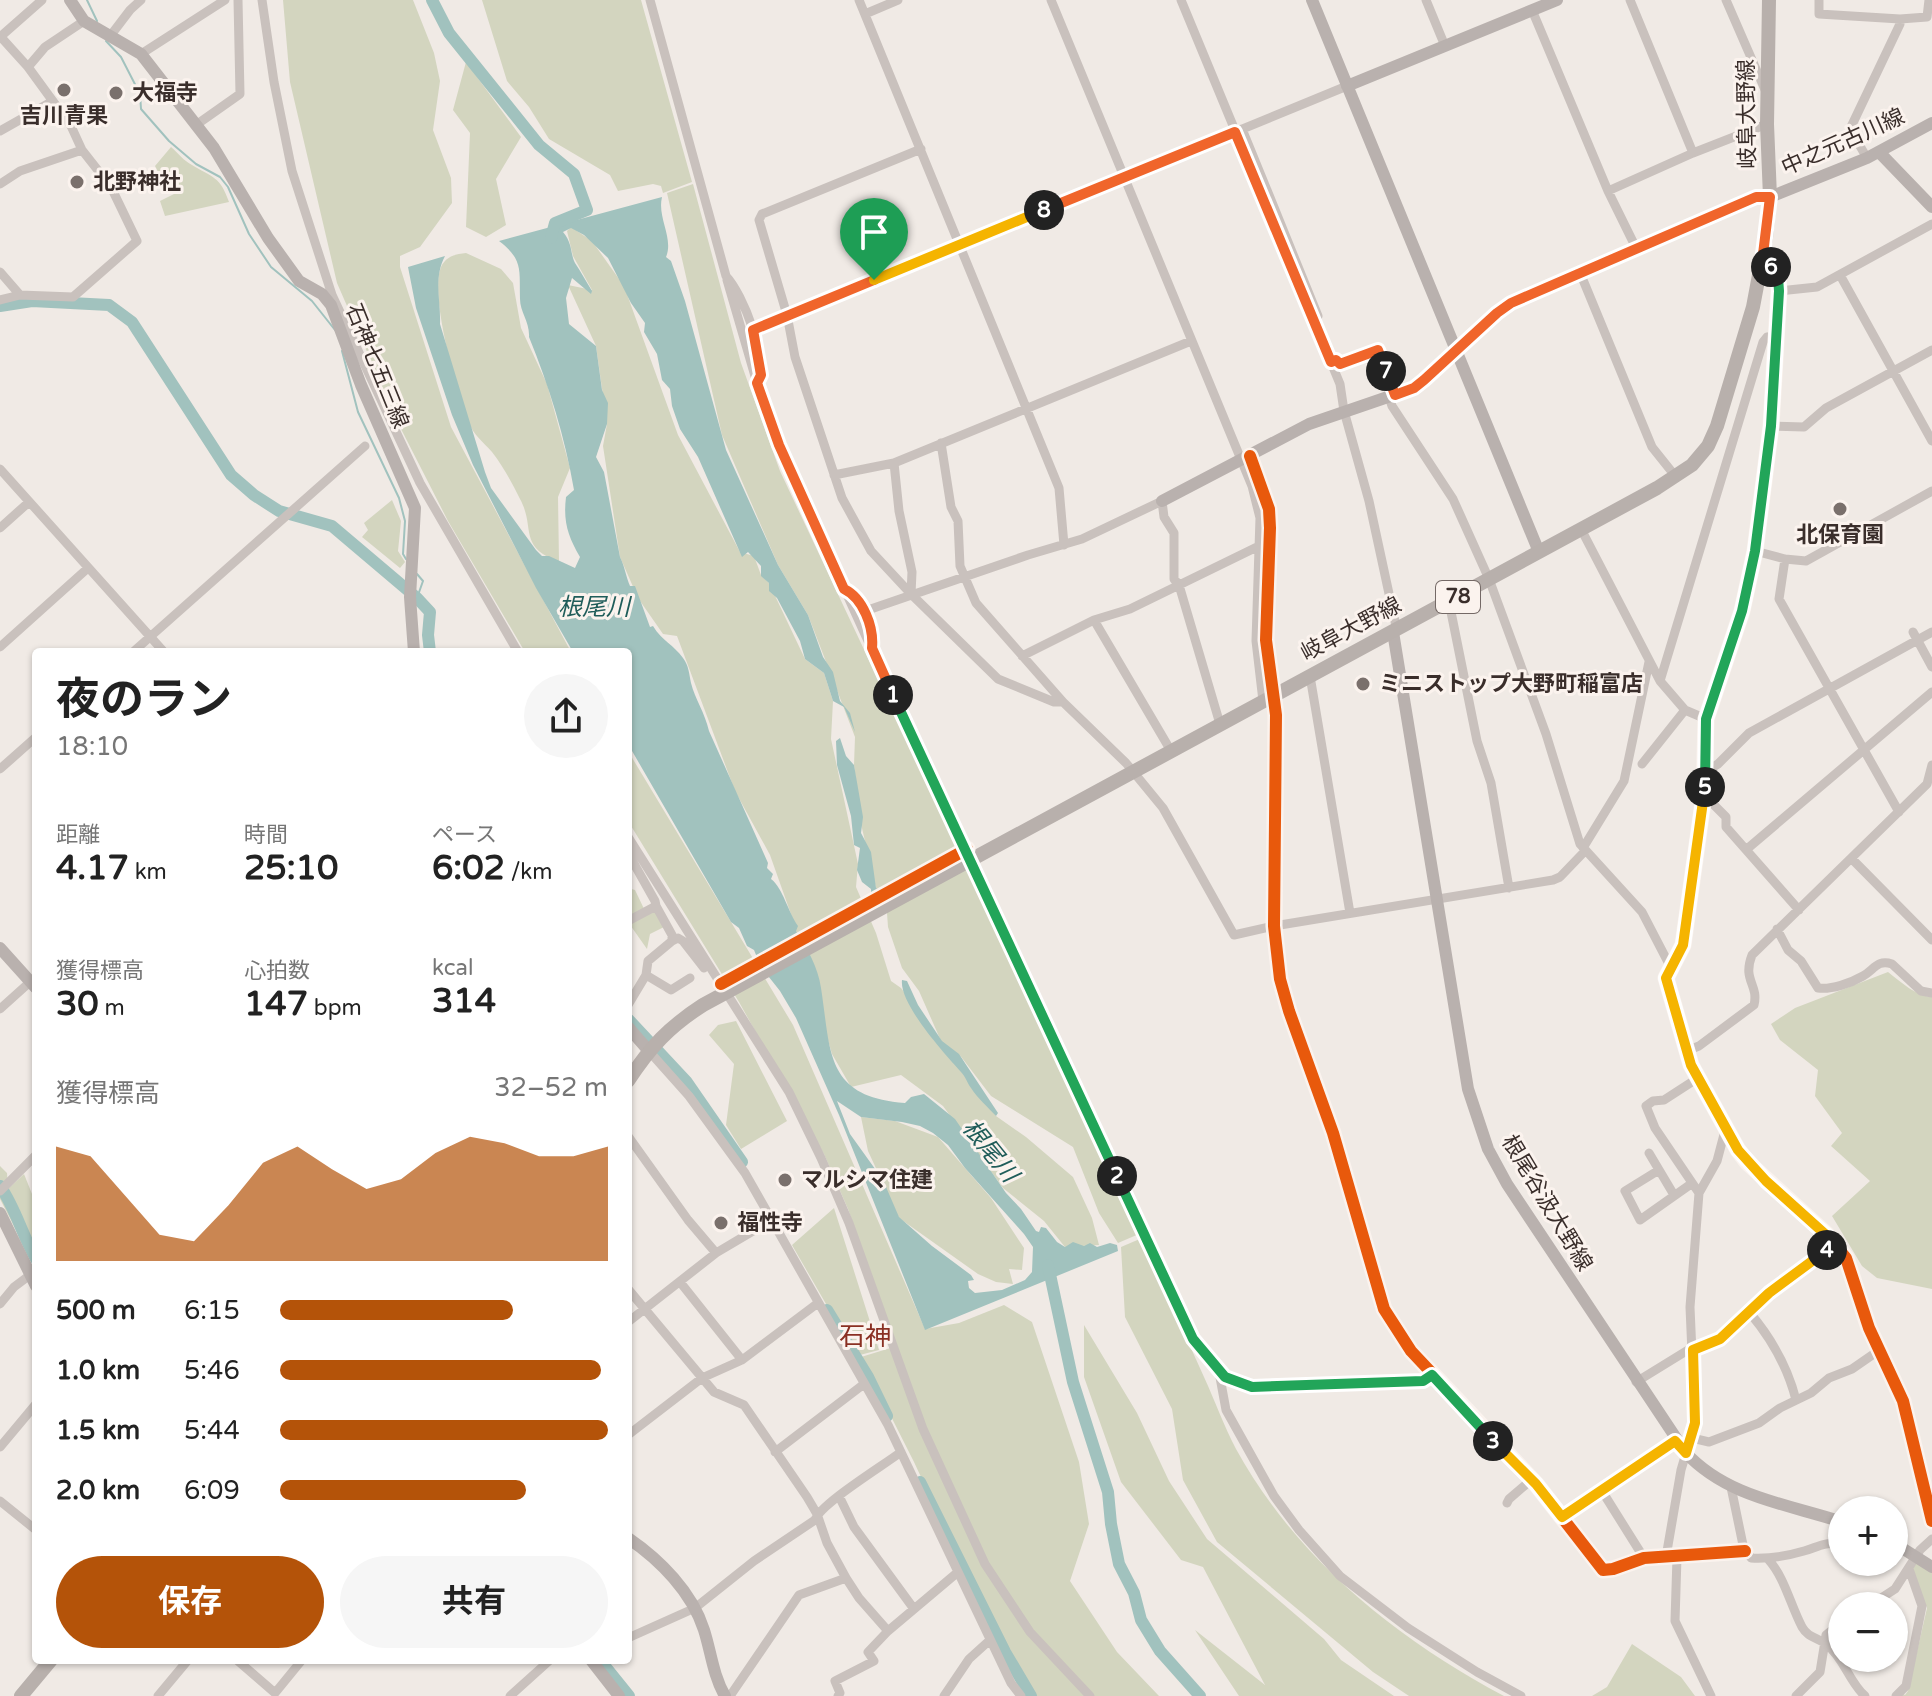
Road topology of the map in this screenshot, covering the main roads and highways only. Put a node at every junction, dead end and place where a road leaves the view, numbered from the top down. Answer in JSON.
{"nodes":[{"id":1,"x":70,"y":0,"type":"edge"},
{"id":2,"x":1312,"y":0,"type":"edge"},
{"id":3,"x":1557,"y":0,"type":"edge"},
{"id":4,"x":1769,"y":0,"type":"edge"},
{"id":5,"x":1347,"y":86,"type":"junction"},
{"id":6,"x":1932,"y":123,"type":"edge"},
{"id":7,"x":1873,"y":155,"type":"junction"},
{"id":8,"x":1770,"y":197,"type":"junction"},
{"id":9,"x":1932,"y":207,"type":"edge"},
{"id":10,"x":1455,"y":350,"type":"junction"},
{"id":11,"x":1162,"y":501,"type":"road end"},
{"id":12,"x":1539,"y":552,"type":"junction"},
{"id":13,"x":1393,"y":632,"type":"junction"},
{"id":14,"x":414,"y":648,"type":"edge"},
{"id":15,"x":0,"y":948,"type":"edge"},
{"id":16,"x":32,"y":984,"type":"edge"},
{"id":17,"x":632,"y":1030,"type":"edge"},
{"id":18,"x":651,"y":1046,"type":"junction"},
{"id":19,"x":632,"y":1075,"type":"edge"},
{"id":20,"x":0,"y":1213,"type":"edge"},
{"id":21,"x":32,"y":1278,"type":"edge"},
{"id":22,"x":1828,"y":1518,"type":"edge"},
{"id":23,"x":632,"y":1541,"type":"edge"},
{"id":24,"x":1908,"y":1559,"type":"edge"},
{"id":25,"x":1932,"y":1567,"type":"edge"},
{"id":26,"x":48,"y":1664,"type":"edge"},
{"id":27,"x":594,"y":1664,"type":"edge"},
{"id":28,"x":21,"y":1696,"type":"edge"},
{"id":29,"x":619,"y":1696,"type":"edge"},
{"id":30,"x":728,"y":1696,"type":"edge"}],
"edges":[{"from":1,"to":14,"type":"main road","name":"石神七五三線"},
{"from":2,"to":5,"type":"main road"},
{"from":3,"to":5,"type":"main road"},
{"from":4,"to":8,"type":"main road","name":"岐阜大野線","number":"78"},
{"from":5,"to":10,"type":"main road"},
{"from":6,"to":7,"type":"main road","name":"中之元古川線"},
{"from":7,"to":8,"type":"main road","name":"中之元古川線"},
{"from":7,"to":9,"type":"main road"},
{"from":8,"to":10,"type":"main road","name":"中之元古川線"},
{"from":8,"to":12,"type":"main road","name":"岐阜大野線","number":"78"},
{"from":10,"to":11,"type":"main road","name":"中之元古川線"},
{"from":10,"to":12,"type":"main road"},
{"from":12,"to":13,"type":"main road","name":"岐阜大野線","number":"78"},
{"from":13,"to":18,"type":"main road","name":"岐阜大野線","number":"78"},
{"from":13,"to":22,"type":"main road","name":"根尾谷汲大野線"},
{"from":15,"to":16,"type":"main road"},
{"from":17,"to":18,"type":"main road"},
{"from":18,"to":19,"type":"main road","name":"岐阜大野線","number":"78"},
{"from":20,"to":21,"type":"main road"},
{"from":23,"to":30,"type":"main road"},
{"from":24,"to":25,"type":"main road"},
{"from":26,"to":28,"type":"main road"},
{"from":27,"to":29,"type":"main road"}]}
